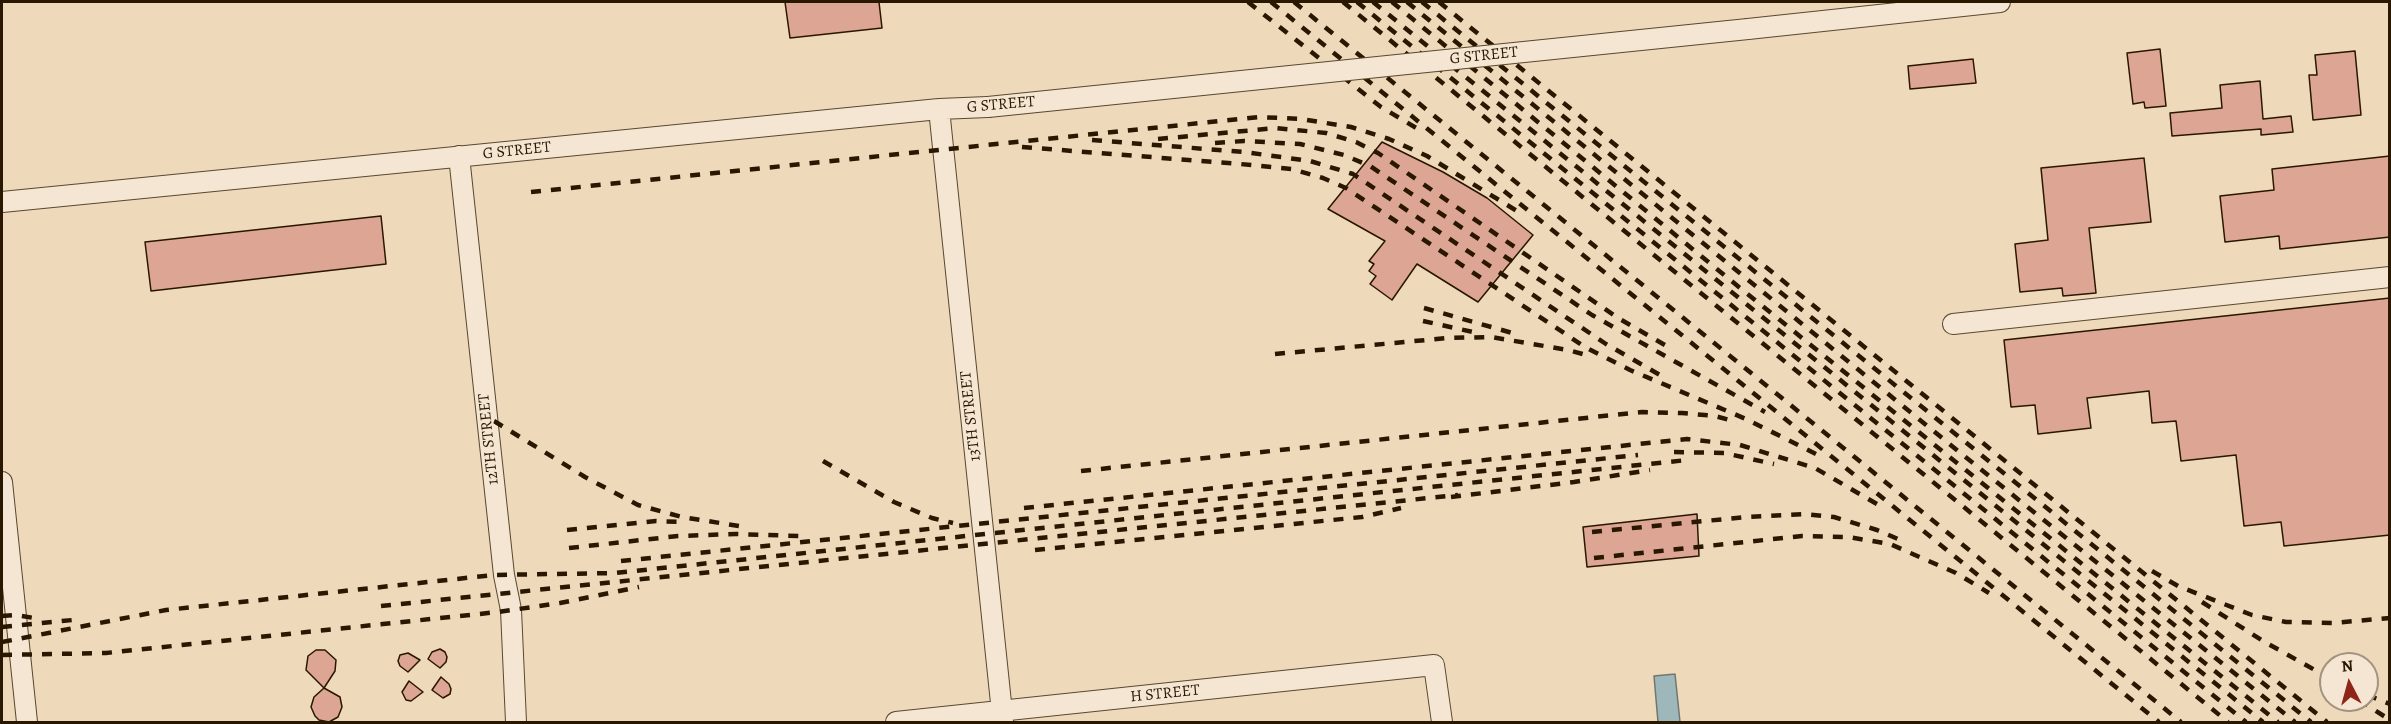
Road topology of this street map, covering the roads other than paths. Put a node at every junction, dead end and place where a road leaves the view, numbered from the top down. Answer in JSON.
{"nodes":[{"id":1,"x":2000,"y":2,"type":"edge"},
{"id":2,"x":1859,"y":9,"type":"edge"},
{"id":3,"x":939,"y":110,"type":"junction"},
{"id":4,"x":459,"y":156,"type":"junction"},
{"id":5,"x":2,"y":202,"type":"edge"},
{"id":6,"x":2390,"y":277,"type":"edge"},
{"id":7,"x":1953,"y":324,"type":"dead end"},
{"id":8,"x":2,"y":482,"type":"edge"},
{"id":9,"x":1002,"y":717,"type":"edge"},
{"id":10,"x":27,"y":723,"type":"edge"},
{"id":11,"x":516,"y":723,"type":"edge"},
{"id":12,"x":896,"y":723,"type":"edge"},
{"id":13,"x":1442,"y":723,"type":"edge"}],
"edges":[{"from":1,"to":2,"type":"lane","name":"G STREET"},
{"from":2,"to":3,"type":"lane","name":"G STREET","bridge":true},
{"from":3,"to":4,"type":"lane","name":"G STREET"},
{"from":3,"to":9,"type":"lane","name":"13TH STREET"},
{"from":4,"to":5,"type":"lane","name":"G STREET"},
{"from":4,"to":11,"type":"lane","name":"12TH STREET"},
{"from":6,"to":7,"type":"lane"},
{"from":8,"to":10,"type":"lane"},
{"from":9,"to":12,"type":"lane","name":"H STREET"},
{"from":9,"to":13,"type":"lane","name":"H STREET"}]}
